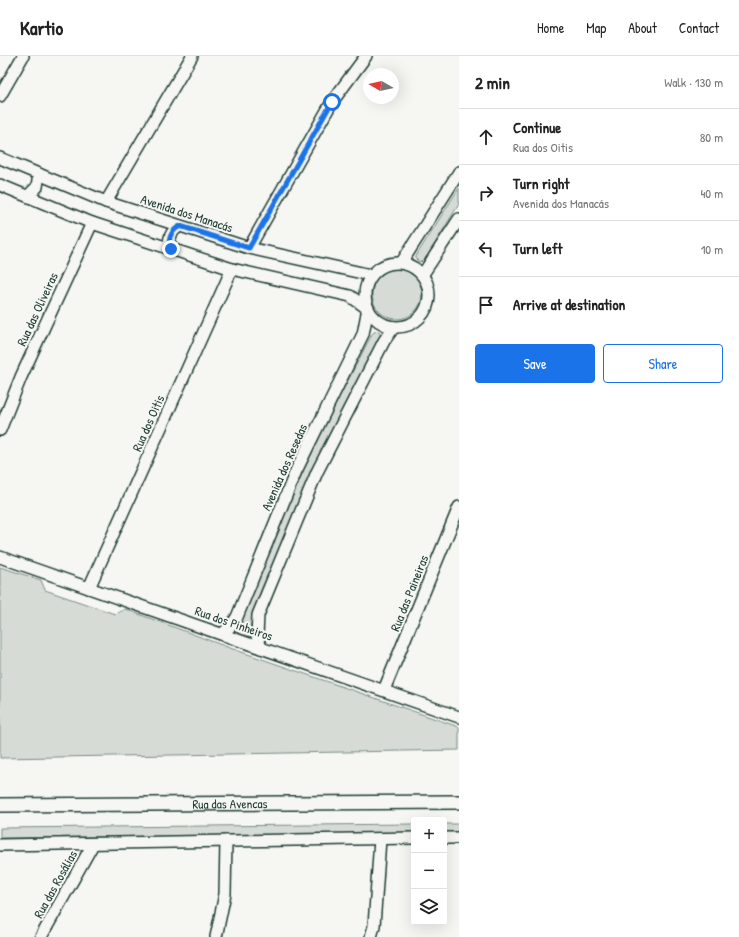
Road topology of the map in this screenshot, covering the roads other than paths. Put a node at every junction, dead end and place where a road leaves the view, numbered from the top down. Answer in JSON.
{"nodes":[{"id":1,"x":23,"y":56,"type":"edge"},
{"id":2,"x":192,"y":56,"type":"edge"},
{"id":3,"x":366,"y":56,"type":"edge"},
{"id":4,"x":0,"y":96,"type":"edge"},
{"id":5,"x":0,"y":158,"type":"edge"},
{"id":6,"x":459,"y":172,"type":"edge"},
{"id":7,"x":39,"y":174,"type":"junction"},
{"id":8,"x":0,"y":185,"type":"edge"},
{"id":9,"x":28,"y":196,"type":"junction"},
{"id":10,"x":106,"y":202,"type":"junction"},
{"id":11,"x":459,"y":219,"type":"edge"},
{"id":12,"x":92,"y":223,"type":"junction"},
{"id":13,"x":180,"y":226,"type":"junction"},
{"id":14,"x":249,"y":248,"type":"junction"},
{"id":15,"x":171,"y":249,"type":"junction"},
{"id":16,"x":402,"y":262,"type":"junction"},
{"id":17,"x":232,"y":269,"type":"junction"},
{"id":18,"x":423,"y":274,"type":"junction"},
{"id":19,"x":371,"y":275,"type":"junction"},
{"id":20,"x":368,"y":308,"type":"junction"},
{"id":21,"x":394,"y":327,"type":"junction"},
{"id":22,"x":0,"y":430,"type":"edge"},
{"id":23,"x":459,"y":507,"type":"edge"},
{"id":24,"x":0,"y":557,"type":"edge"},
{"id":25,"x":89,"y":588,"type":"junction"},
{"id":26,"x":222,"y":634,"type":"junction"},
{"id":27,"x":261,"y":648,"type":"junction"},
{"id":28,"x":384,"y":690,"type":"junction"},
{"id":29,"x":459,"y":717,"type":"edge"},
{"id":30,"x":459,"y":802,"type":"edge"},
{"id":31,"x":0,"y":804,"type":"edge"},
{"id":32,"x":411,"y":838,"type":"edge"},
{"id":33,"x":447,"y":838,"type":"edge"},
{"id":34,"x":459,"y":838,"type":"edge"},
{"id":35,"x":380,"y":839,"type":"junction"},
{"id":36,"x":226,"y":841,"type":"junction"},
{"id":37,"x":93,"y":844,"type":"junction"},
{"id":38,"x":0,"y":845,"type":"edge"},
{"id":39,"x":41,"y":937,"type":"edge"},
{"id":40,"x":216,"y":937,"type":"edge"},
{"id":41,"x":371,"y":937,"type":"edge"}],
"edges":[{"from":1,"to":4,"type":"street"},
{"from":2,"to":10,"type":"street"},
{"from":3,"to":14,"type":"street"},
{"from":5,"to":7,"type":"street","name":"Avenida dos Manacás"},
{"from":6,"to":16,"type":"street"},
{"from":7,"to":9,"type":"street"},
{"from":7,"to":10,"type":"street","name":"Avenida dos Manacás"},
{"from":8,"to":9,"type":"street"},
{"from":9,"to":12,"type":"street"},
{"from":10,"to":13,"type":"street","name":"Avenida dos Manacás"},
{"from":11,"to":18,"type":"street"},
{"from":12,"to":15,"type":"street"},
{"from":12,"to":22,"type":"street","name":"Rua das Oliveiras"},
{"from":13,"to":14,"type":"street","name":"Avenida dos Manacás"},
{"from":13,"to":15,"type":"street"},
{"from":14,"to":19,"type":"street","name":"Avenida dos Manacás"},
{"from":15,"to":17,"type":"street"},
{"from":16,"to":18,"type":"street"},
{"from":16,"to":19,"type":"street"},
{"from":17,"to":20,"type":"street"},
{"from":17,"to":25,"type":"street","name":"Rua dos Oitis"},
{"from":18,"to":21,"type":"street"},
{"from":19,"to":20,"type":"street"},
{"from":20,"to":21,"type":"street"},
{"from":20,"to":26,"type":"street","name":"Avenida dos Resedas"},
{"from":21,"to":27,"type":"street"},
{"from":23,"to":28,"type":"street","name":"Rua das Paineiras"},
{"from":24,"to":25,"type":"street","name":"Rua dos Pinheiros"},
{"from":25,"to":26,"type":"street","name":"Rua dos Pinheiros"},
{"from":26,"to":27,"type":"street","name":"Rua dos Pinheiros"},
{"from":27,"to":28,"type":"street","name":"Rua dos Pinheiros"},
{"from":28,"to":29,"type":"street","name":"Rua dos Pinheiros"},
{"from":30,"to":31,"type":"street","name":"Rua das Avencas"},
{"from":32,"to":35,"type":"street"},
{"from":33,"to":34,"type":"street"},
{"from":35,"to":36,"type":"street"},
{"from":35,"to":41,"type":"street"},
{"from":36,"to":37,"type":"street"},
{"from":36,"to":40,"type":"street"},
{"from":37,"to":38,"type":"street"},
{"from":37,"to":39,"type":"street","name":"Rua das Rosálias"}]}
